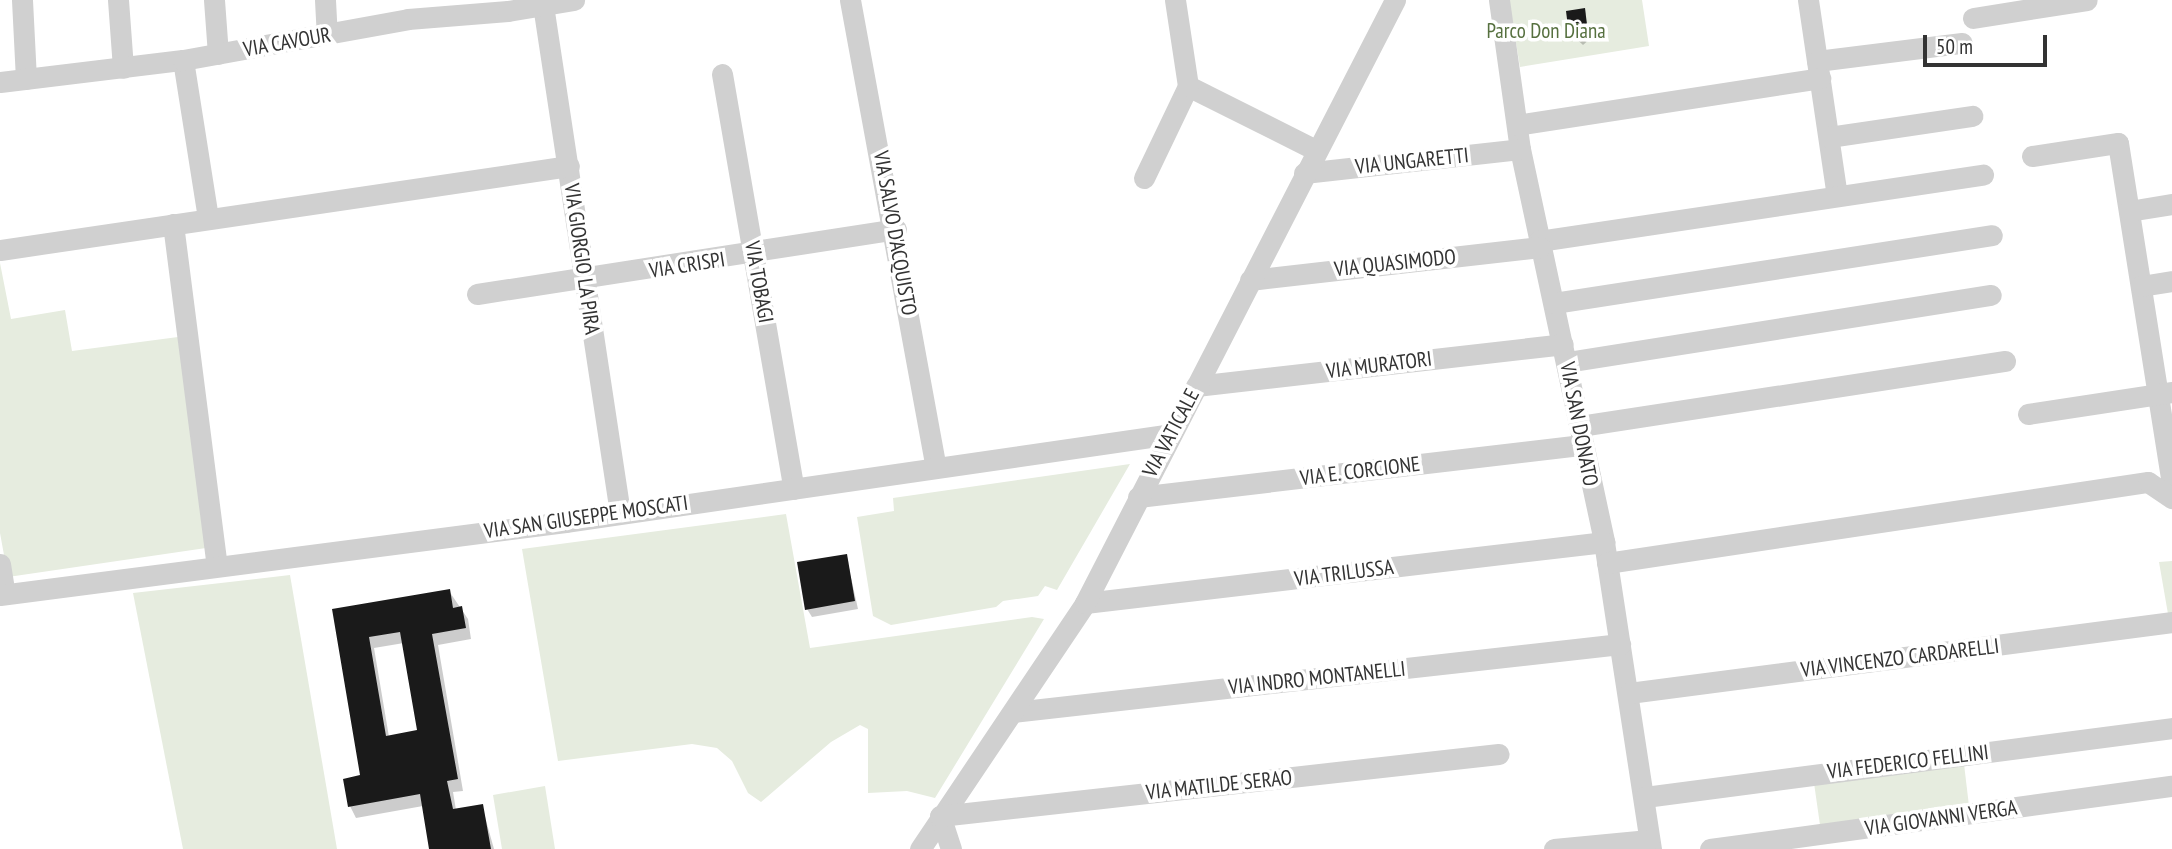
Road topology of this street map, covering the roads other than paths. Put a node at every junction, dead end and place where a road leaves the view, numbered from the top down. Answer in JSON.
{"nodes":[{"id":1,"x":22,"y":0,"type":"edge"},
{"id":2,"x":118,"y":0,"type":"edge"},
{"id":3,"x":214,"y":0,"type":"edge"},
{"id":4,"x":325,"y":0,"type":"edge"},
{"id":5,"x":574,"y":0,"type":"edge"},
{"id":6,"x":850,"y":0,"type":"edge"},
{"id":7,"x":1175,"y":0,"type":"edge"},
{"id":8,"x":1499,"y":0,"type":"edge"},
{"id":9,"x":1808,"y":0,"type":"edge"},
{"id":10,"x":2087,"y":0,"type":"edge"},
{"id":11,"x":1391,"y":2,"type":"edge"},
{"id":12,"x":543,"y":5,"type":"junction"},
{"id":13,"x":1973,"y":18,"type":"dead end"},
{"id":14,"x":327,"y":34,"type":"junction"},
{"id":15,"x":1962,"y":43,"type":"dead end"},
{"id":16,"x":218,"y":54,"type":"junction"},
{"id":17,"x":183,"y":60,"type":"junction"},
{"id":18,"x":122,"y":68,"type":"junction"},
{"id":19,"x":1819,"y":70,"type":"junction"},
{"id":20,"x":722,"y":74,"type":"dead end"},
{"id":21,"x":26,"y":79,"type":"junction"},
{"id":22,"x":0,"y":82,"type":"edge"},
{"id":23,"x":1188,"y":86,"type":"junction"},
{"id":24,"x":1972,"y":116,"type":"dead end"},
{"id":25,"x":1517,"y":125,"type":"junction"},
{"id":26,"x":1829,"y":137,"type":"junction"},
{"id":27,"x":1520,"y":149,"type":"junction"},
{"id":28,"x":1316,"y":150,"type":"junction"},
{"id":29,"x":2032,"y":156,"type":"dead end"},
{"id":30,"x":569,"y":166,"type":"junction"},
{"id":31,"x":1304,"y":173,"type":"junction"},
{"id":32,"x":1983,"y":175,"type":"dead end"},
{"id":33,"x":1144,"y":178,"type":"dead end"},
{"id":34,"x":1837,"y":196,"type":"junction"},
{"id":35,"x":2172,"y":204,"type":"edge"},
{"id":36,"x":2130,"y":211,"type":"junction"},
{"id":37,"x":208,"y":218,"type":"junction"},
{"id":38,"x":173,"y":225,"type":"junction"},
{"id":39,"x":895,"y":229,"type":"junction"},
{"id":40,"x":1992,"y":235,"type":"dead end"},
{"id":41,"x":1539,"y":244,"type":"junction"},
{"id":42,"x":0,"y":250,"type":"edge"},
{"id":43,"x":754,"y":254,"type":"junction"},
{"id":44,"x":584,"y":280,"type":"junction"},
{"id":45,"x":1250,"y":280,"type":"junction"},
{"id":46,"x":2172,"y":281,"type":"edge"},
{"id":47,"x":2141,"y":286,"type":"junction"},
{"id":48,"x":477,"y":294,"type":"dead end"},
{"id":49,"x":1991,"y":295,"type":"dead end"},
{"id":50,"x":1554,"y":303,"type":"junction"},
{"id":51,"x":1565,"y":353,"type":"junction"},
{"id":52,"x":2005,"y":361,"type":"dead end"},
{"id":53,"x":1196,"y":386,"type":"junction"},
{"id":54,"x":2165,"y":393,"type":"edge"},
{"id":55,"x":2028,"y":414,"type":"dead end"},
{"id":56,"x":1171,"y":434,"type":"junction"},
{"id":57,"x":1581,"y":435,"type":"junction"},
{"id":58,"x":936,"y":467,"type":"junction"},
{"id":59,"x":2172,"y":485,"type":"edge"},
{"id":60,"x":794,"y":489,"type":"junction"},
{"id":61,"x":1138,"y":497,"type":"junction"},
{"id":62,"x":2172,"y":498,"type":"edge"},
{"id":63,"x":620,"y":513,"type":"junction"},
{"id":64,"x":1606,"y":553,"type":"junction"},
{"id":65,"x":0,"y":564,"type":"edge"},
{"id":66,"x":217,"y":566,"type":"junction"},
{"id":67,"x":3,"y":594,"type":"edge"},
{"id":68,"x":1085,"y":603,"type":"junction"},
{"id":69,"x":2172,"y":622,"type":"edge"},
{"id":70,"x":1620,"y":645,"type":"junction"},
{"id":71,"x":1629,"y":693,"type":"junction"},
{"id":72,"x":1013,"y":712,"type":"junction"},
{"id":73,"x":2172,"y":728,"type":"edge"},
{"id":74,"x":1499,"y":754,"type":"dead end"},
{"id":75,"x":2172,"y":786,"type":"edge"},
{"id":76,"x":1645,"y":797,"type":"junction"},
{"id":77,"x":940,"y":816,"type":"junction"},
{"id":78,"x":1650,"y":845,"type":"edge"},
{"id":79,"x":920,"y":849,"type":"edge"},
{"id":80,"x":951,"y":849,"type":"edge"},
{"id":81,"x":1554,"y":849,"type":"edge"},
{"id":82,"x":1710,"y":849,"type":"edge"}],
"edges":[{"from":1,"to":21,"type":"street"},
{"from":2,"to":18,"type":"street"},
{"from":3,"to":16,"type":"street"},
{"from":4,"to":14,"type":"street"},
{"from":5,"to":12,"type":"street","name":"VIA CAVOUR"},
{"from":6,"to":39,"type":"street","name":"VIA SALVO D'ACQUISTO"},
{"from":7,"to":23,"type":"street"},
{"from":8,"to":25,"type":"street","name":"VIA SAN DONATO"},
{"from":9,"to":19,"type":"street"},
{"from":10,"to":13,"type":"street"},
{"from":11,"to":28,"type":"street","name":"VIA VATICALE"},
{"from":12,"to":14,"type":"street","name":"VIA CAVOUR"},
{"from":12,"to":30,"type":"street","name":"VIA GIORGIO LA PIRA"},
{"from":14,"to":16,"type":"street","name":"VIA CAVOUR"},
{"from":15,"to":19,"type":"street"},
{"from":16,"to":17,"type":"street","name":"VIA CAVOUR"},
{"from":17,"to":18,"type":"street","name":"VIA CAVOUR"},
{"from":17,"to":37,"type":"street"},
{"from":18,"to":21,"type":"street","name":"VIA CAVOUR"},
{"from":19,"to":25,"type":"street"},
{"from":19,"to":26,"type":"street"},
{"from":20,"to":43,"type":"street","name":"VIA TOBAGI"},
{"from":21,"to":22,"type":"street","name":"VIA CAVOUR"},
{"from":23,"to":28,"type":"street"},
{"from":23,"to":33,"type":"street"},
{"from":24,"to":26,"type":"street"},
{"from":25,"to":27,"type":"street","name":"VIA SAN DONATO"},
{"from":26,"to":34,"type":"street"},
{"from":27,"to":31,"type":"street","name":"VIA UNGARETTI"},
{"from":27,"to":41,"type":"street","name":"VIA SAN DONATO"},
{"from":28,"to":31,"type":"street","name":"VIA VATICALE"},
{"from":29,"to":36,"type":"street"},
{"from":30,"to":37,"type":"street"},
{"from":30,"to":44,"type":"street","name":"VIA GIORGIO LA PIRA"},
{"from":31,"to":45,"type":"street","name":"VIA VATICALE"},
{"from":32,"to":34,"type":"street","name":"VIA QUASIMODO"},
{"from":34,"to":41,"type":"street","name":"VIA QUASIMODO"},
{"from":35,"to":36,"type":"street"},
{"from":36,"to":47,"type":"street"},
{"from":37,"to":38,"type":"street"},
{"from":38,"to":42,"type":"street"},
{"from":38,"to":66,"type":"street"},
{"from":39,"to":43,"type":"street","name":"VIA CRISPI"},
{"from":39,"to":58,"type":"street","name":"VIA SALVO D'ACQUISTO"},
{"from":40,"to":50,"type":"street"},
{"from":41,"to":45,"type":"street","name":"VIA QUASIMODO"},
{"from":41,"to":50,"type":"street","name":"VIA SAN DONATO"},
{"from":43,"to":44,"type":"street","name":"VIA CRISPI"},
{"from":43,"to":60,"type":"street","name":"VIA TOBAGI"},
{"from":44,"to":48,"type":"street","name":"VIA CRISPI"},
{"from":44,"to":63,"type":"street","name":"VIA GIORGIO LA PIRA"},
{"from":45,"to":53,"type":"street","name":"VIA VATICALE"},
{"from":46,"to":47,"type":"street"},
{"from":47,"to":54,"type":"street"},
{"from":49,"to":51,"type":"street","name":"VIA MURATORI"},
{"from":50,"to":51,"type":"street","name":"VIA SAN DONATO"},
{"from":51,"to":53,"type":"street","name":"VIA MURATORI"},
{"from":51,"to":57,"type":"street","name":"VIA SAN DONATO"},
{"from":52,"to":57,"type":"street","name":"VIA E. CORCIONE"},
{"from":53,"to":56,"type":"street","name":"VIA VATICALE"},
{"from":54,"to":55,"type":"street"},
{"from":54,"to":59,"type":"street"},
{"from":56,"to":58,"type":"street","name":"VIA SAN GIUSEPPE MOSCATI"},
{"from":56,"to":61,"type":"street","name":"VIA VATICALE"},
{"from":57,"to":61,"type":"street","name":"VIA E. CORCIONE"},
{"from":57,"to":64,"type":"street","name":"VIA SAN DONATO"},
{"from":58,"to":60,"type":"street","name":"VIA SAN GIUSEPPE MOSCATI"},
{"from":60,"to":63,"type":"street","name":"VIA SAN GIUSEPPE MOSCATI"},
{"from":61,"to":68,"type":"street","name":"VIA VATICALE"},
{"from":62,"to":64,"type":"street","name":"VIA TRILUSSA"},
{"from":63,"to":66,"type":"street","name":"VIA SAN GIUSEPPE MOSCATI"},
{"from":64,"to":68,"type":"street","name":"VIA TRILUSSA"},
{"from":64,"to":70,"type":"street","name":"VIA SAN DONATO"},
{"from":65,"to":67,"type":"street"},
{"from":66,"to":67,"type":"street","name":"VIA SAN GIUSEPPE MOSCATI"},
{"from":68,"to":72,"type":"street","name":"VIA VATICALE"},
{"from":69,"to":71,"type":"street","name":"VIA VINCENZO CARDARELLI"},
{"from":70,"to":71,"type":"street","name":"VIA SAN DONATO"},
{"from":70,"to":72,"type":"street","name":"VIA INDRO MONTANELLI"},
{"from":71,"to":76,"type":"street","name":"VIA SAN DONATO"},
{"from":72,"to":77,"type":"street","name":"VIA VATICALE"},
{"from":73,"to":76,"type":"street","name":"VIA FEDERICO FELLINI"},
{"from":74,"to":77,"type":"street","name":"VIA MATILDE SERAO"},
{"from":75,"to":82,"type":"street","name":"VIA GIOVANNI VERGA"},
{"from":76,"to":78,"type":"street","name":"VIA SAN DONATO"},
{"from":77,"to":79,"type":"street","name":"VIA VATICALE"},
{"from":77,"to":80,"type":"street"},
{"from":78,"to":81,"type":"street"}]}
